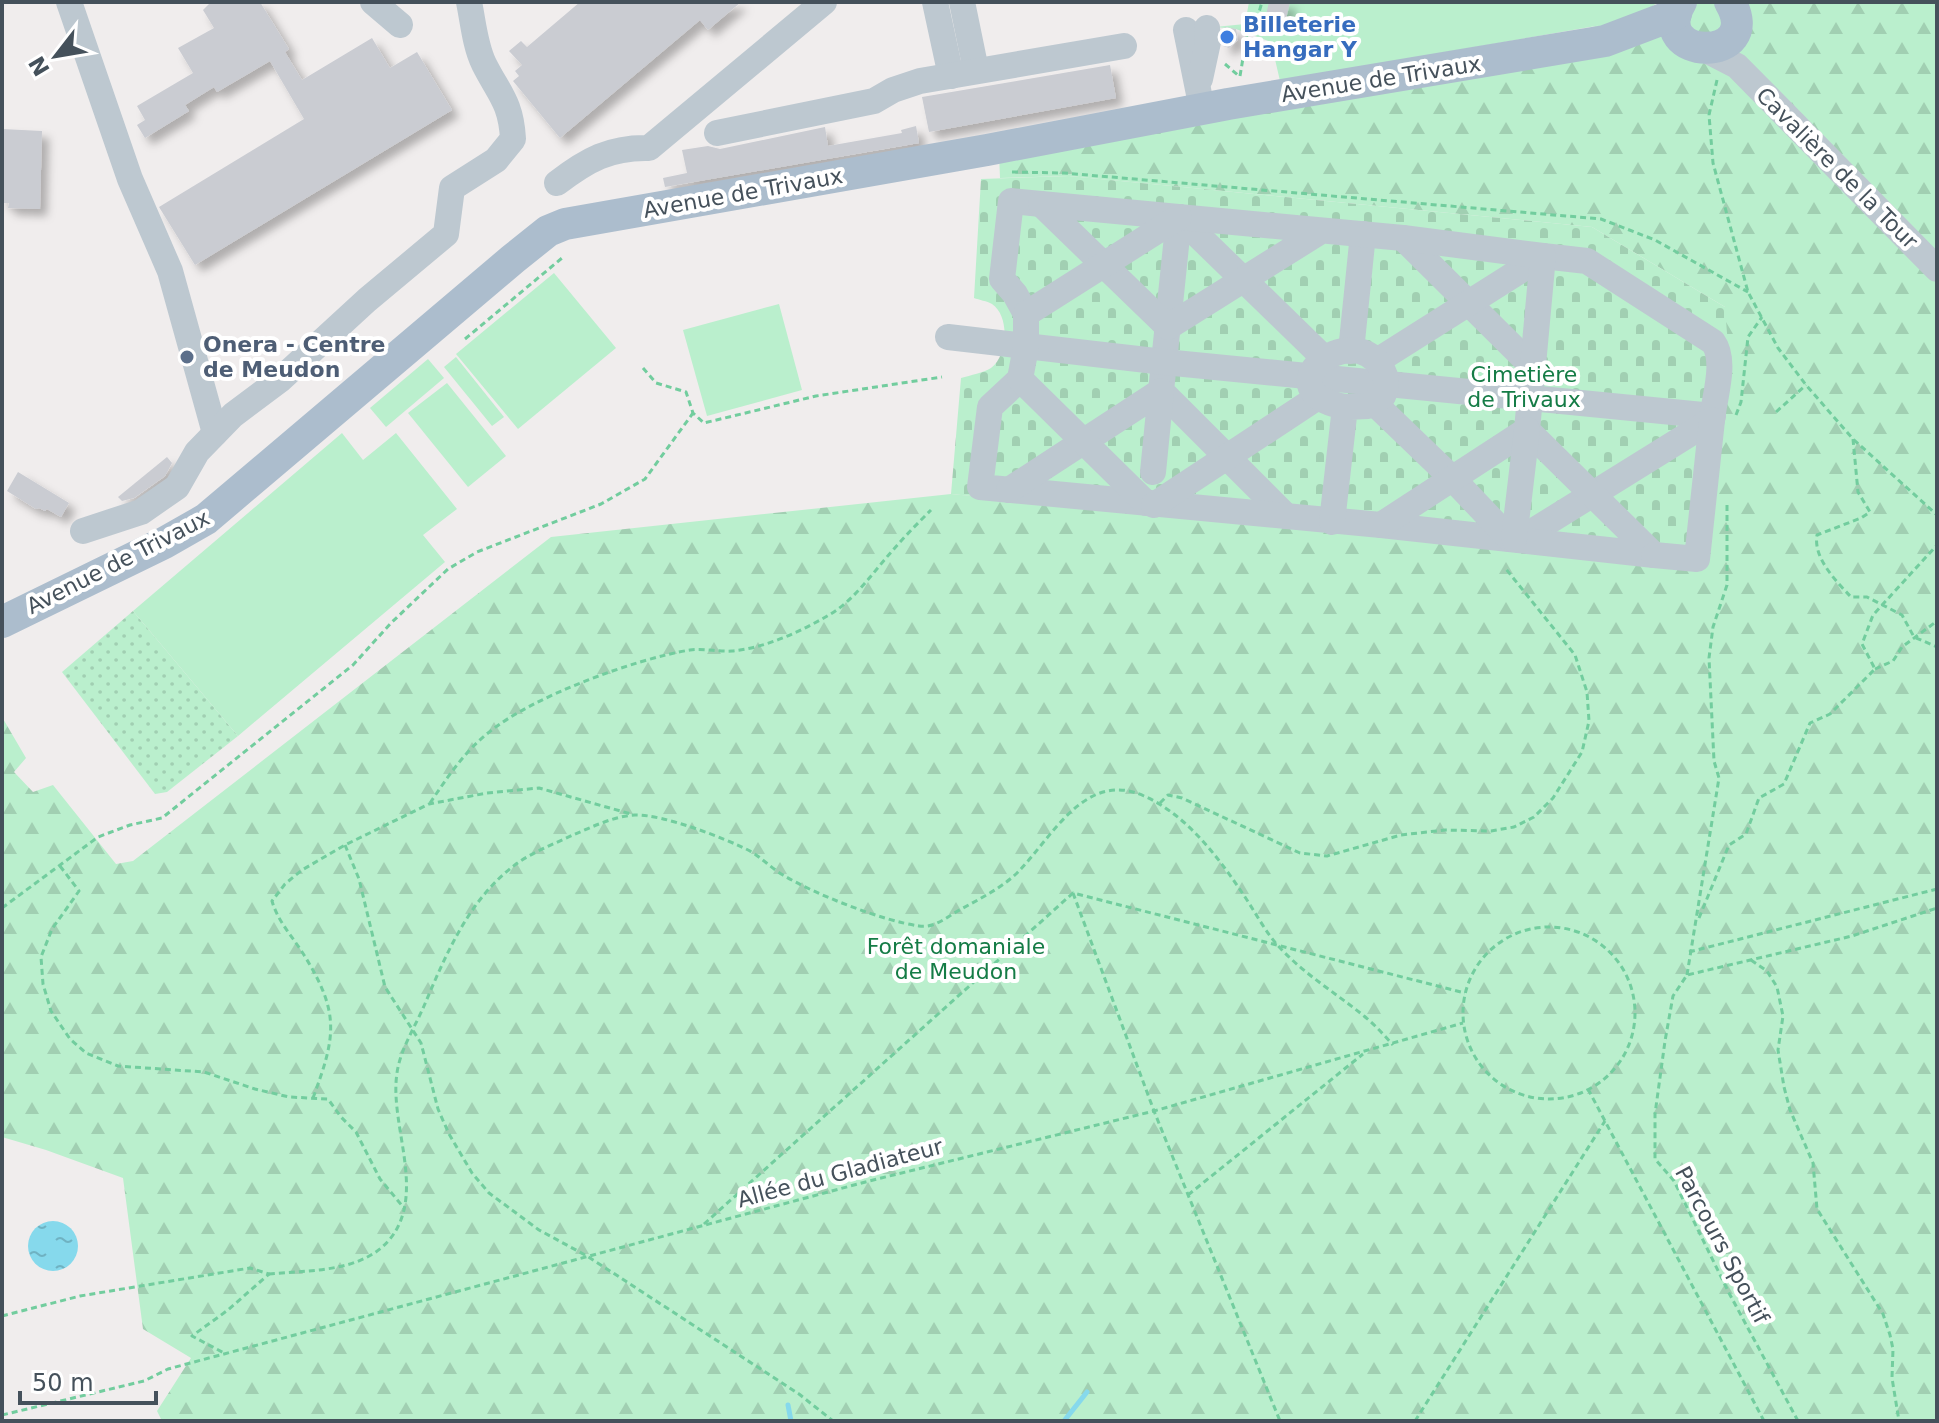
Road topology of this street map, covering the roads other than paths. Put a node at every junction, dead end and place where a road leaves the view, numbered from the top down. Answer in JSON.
{"nodes":[{"id":1,"x":69,"y":2,"type":"edge"},
{"id":2,"x":373,"y":2,"type":"edge"},
{"id":3,"x":469,"y":2,"type":"edge"},
{"id":4,"x":824,"y":2,"type":"edge"},
{"id":5,"x":935,"y":2,"type":"edge"},
{"id":6,"x":962,"y":2,"type":"edge"},
{"id":7,"x":400,"y":25,"type":"dead end"},
{"id":8,"x":1722,"y":27,"type":"edge"},
{"id":9,"x":1196,"y":29,"type":"dead end"},
{"id":10,"x":1124,"y":46,"type":"dead end"},
{"id":11,"x":963,"y":73,"type":"junction"},
{"id":12,"x":1201,"y":89,"type":"junction"},
{"id":13,"x":717,"y":133,"type":"dead end"},
{"id":14,"x":557,"y":183,"type":"dead end"},
{"id":15,"x":1041,"y":204,"type":"junction"},
{"id":16,"x":1179,"y":217,"type":"junction"},
{"id":17,"x":1321,"y":231,"type":"junction"},
{"id":18,"x":1363,"y":234,"type":"junction"},
{"id":19,"x":1403,"y":238,"type":"junction"},
{"id":20,"x":1543,"y":256,"type":"junction"},
{"id":21,"x":1102,"y":266,"type":"junction"},
{"id":22,"x":1937,"y":269,"type":"edge"},
{"id":23,"x":1243,"y":280,"type":"junction"},
{"id":24,"x":1468,"y":303,"type":"junction"},
{"id":25,"x":1026,"y":314,"type":"junction"},
{"id":26,"x":1168,"y":327,"type":"junction"},
{"id":27,"x":948,"y":337,"type":"dead end"},
{"id":28,"x":1026,"y":347,"type":"junction"},
{"id":29,"x":1351,"y":351,"type":"junction"},
{"id":30,"x":1164,"y":362,"type":"junction"},
{"id":31,"x":1533,"y":367,"type":"junction"},
{"id":32,"x":1317,"y":377,"type":"junction"},
{"id":33,"x":1020,"y":379,"type":"junction"},
{"id":34,"x":1379,"y":383,"type":"junction"},
{"id":35,"x":1161,"y":391,"type":"junction"},
{"id":36,"x":1529,"y":398,"type":"junction"},
{"id":37,"x":1345,"y":407,"type":"junction"},
{"id":38,"x":1720,"y":418,"type":"junction"},
{"id":39,"x":1527,"y":430,"type":"junction"},
{"id":40,"x":215,"y":433,"type":"junction"},
{"id":41,"x":1085,"y":441,"type":"junction"},
{"id":42,"x":1227,"y":457,"type":"junction"},
{"id":43,"x":1111,"y":467,"type":"junction"},
{"id":44,"x":1153,"y":472,"type":"junction"},
{"id":45,"x":1195,"y":477,"type":"junction"},
{"id":46,"x":1452,"y":478,"type":"junction"},
{"id":47,"x":1009,"y":490,"type":"junction"},
{"id":48,"x":1592,"y":493,"type":"junction"},
{"id":49,"x":1150,"y":504,"type":"junction"},
{"id":50,"x":1286,"y":516,"type":"junction"},
{"id":51,"x":1332,"y":522,"type":"junction"},
{"id":52,"x":1381,"y":525,"type":"junction"},
{"id":53,"x":83,"y":531,"type":"dead end"},
{"id":54,"x":1515,"y":539,"type":"junction"},
{"id":55,"x":1654,"y":555,"type":"junction"},
{"id":56,"x":4,"y":617,"type":"edge"}],
"edges":[{"from":1,"to":40,"type":"street"},
{"from":2,"to":7,"type":"street"},
{"from":3,"to":40,"type":"street"},
{"from":4,"to":14,"type":"street"},
{"from":5,"to":11,"type":"street"},
{"from":6,"to":11,"type":"street"},
{"from":8,"to":12,"type":"main road","name":"Avenue de Trivaux"},
{"from":8,"to":22,"type":"street","name":"Cavalière de la Tour"},
{"from":9,"to":12,"type":"street"},
{"from":10,"to":11,"type":"street"},
{"from":11,"to":13,"type":"street"},
{"from":12,"to":56,"type":"main road","name":"Avenue de Trivaux"},
{"from":15,"to":16,"type":"street"},
{"from":15,"to":21,"type":"street"},
{"from":15,"to":25,"type":"street"},
{"from":16,"to":17,"type":"street"},
{"from":16,"to":21,"type":"street"},
{"from":16,"to":23,"type":"street"},
{"from":16,"to":26,"type":"street"},
{"from":17,"to":18,"type":"street"},
{"from":17,"to":23,"type":"street"},
{"from":18,"to":19,"type":"street"},
{"from":18,"to":29,"type":"street"},
{"from":19,"to":20,"type":"street"},
{"from":19,"to":24,"type":"street"},
{"from":20,"to":24,"type":"street"},
{"from":20,"to":31,"type":"street"},
{"from":20,"to":38,"type":"street"},
{"from":21,"to":25,"type":"street"},
{"from":21,"to":26,"type":"street"},
{"from":23,"to":26,"type":"street"},
{"from":23,"to":32,"type":"street"},
{"from":24,"to":31,"type":"street"},
{"from":24,"to":34,"type":"street"},
{"from":25,"to":28,"type":"street"},
{"from":26,"to":30,"type":"street"},
{"from":27,"to":28,"type":"street"},
{"from":28,"to":30,"type":"street"},
{"from":28,"to":33,"type":"street"},
{"from":29,"to":32,"type":"street"},
{"from":29,"to":34,"type":"street"},
{"from":30,"to":32,"type":"street"},
{"from":30,"to":35,"type":"street"},
{"from":31,"to":36,"type":"street"},
{"from":32,"to":34,"type":"street"},
{"from":32,"to":37,"type":"street"},
{"from":32,"to":42,"type":"street"},
{"from":33,"to":41,"type":"street"},
{"from":33,"to":47,"type":"street"},
{"from":34,"to":36,"type":"street"},
{"from":34,"to":37,"type":"street"},
{"from":34,"to":46,"type":"street"},
{"from":35,"to":41,"type":"street"},
{"from":35,"to":42,"type":"street"},
{"from":35,"to":44,"type":"street"},
{"from":36,"to":38,"type":"street"},
{"from":36,"to":39,"type":"street"},
{"from":37,"to":51,"type":"street"},
{"from":38,"to":48,"type":"street"},
{"from":38,"to":55,"type":"street"},
{"from":39,"to":46,"type":"street"},
{"from":39,"to":48,"type":"street"},
{"from":39,"to":54,"type":"street"},
{"from":40,"to":53,"type":"street"},
{"from":41,"to":43,"type":"street"},
{"from":41,"to":47,"type":"street"},
{"from":42,"to":45,"type":"street"},
{"from":42,"to":50,"type":"street"},
{"from":43,"to":44,"type":"street"},
{"from":43,"to":49,"type":"street"},
{"from":44,"to":45,"type":"street"},
{"from":45,"to":49,"type":"street"},
{"from":46,"to":52,"type":"street"},
{"from":46,"to":54,"type":"street"},
{"from":47,"to":49,"type":"street"},
{"from":48,"to":54,"type":"street"},
{"from":48,"to":55,"type":"street"},
{"from":49,"to":50,"type":"street"},
{"from":50,"to":51,"type":"street"},
{"from":51,"to":52,"type":"street"},
{"from":52,"to":54,"type":"street"},
{"from":54,"to":55,"type":"street"}]}
